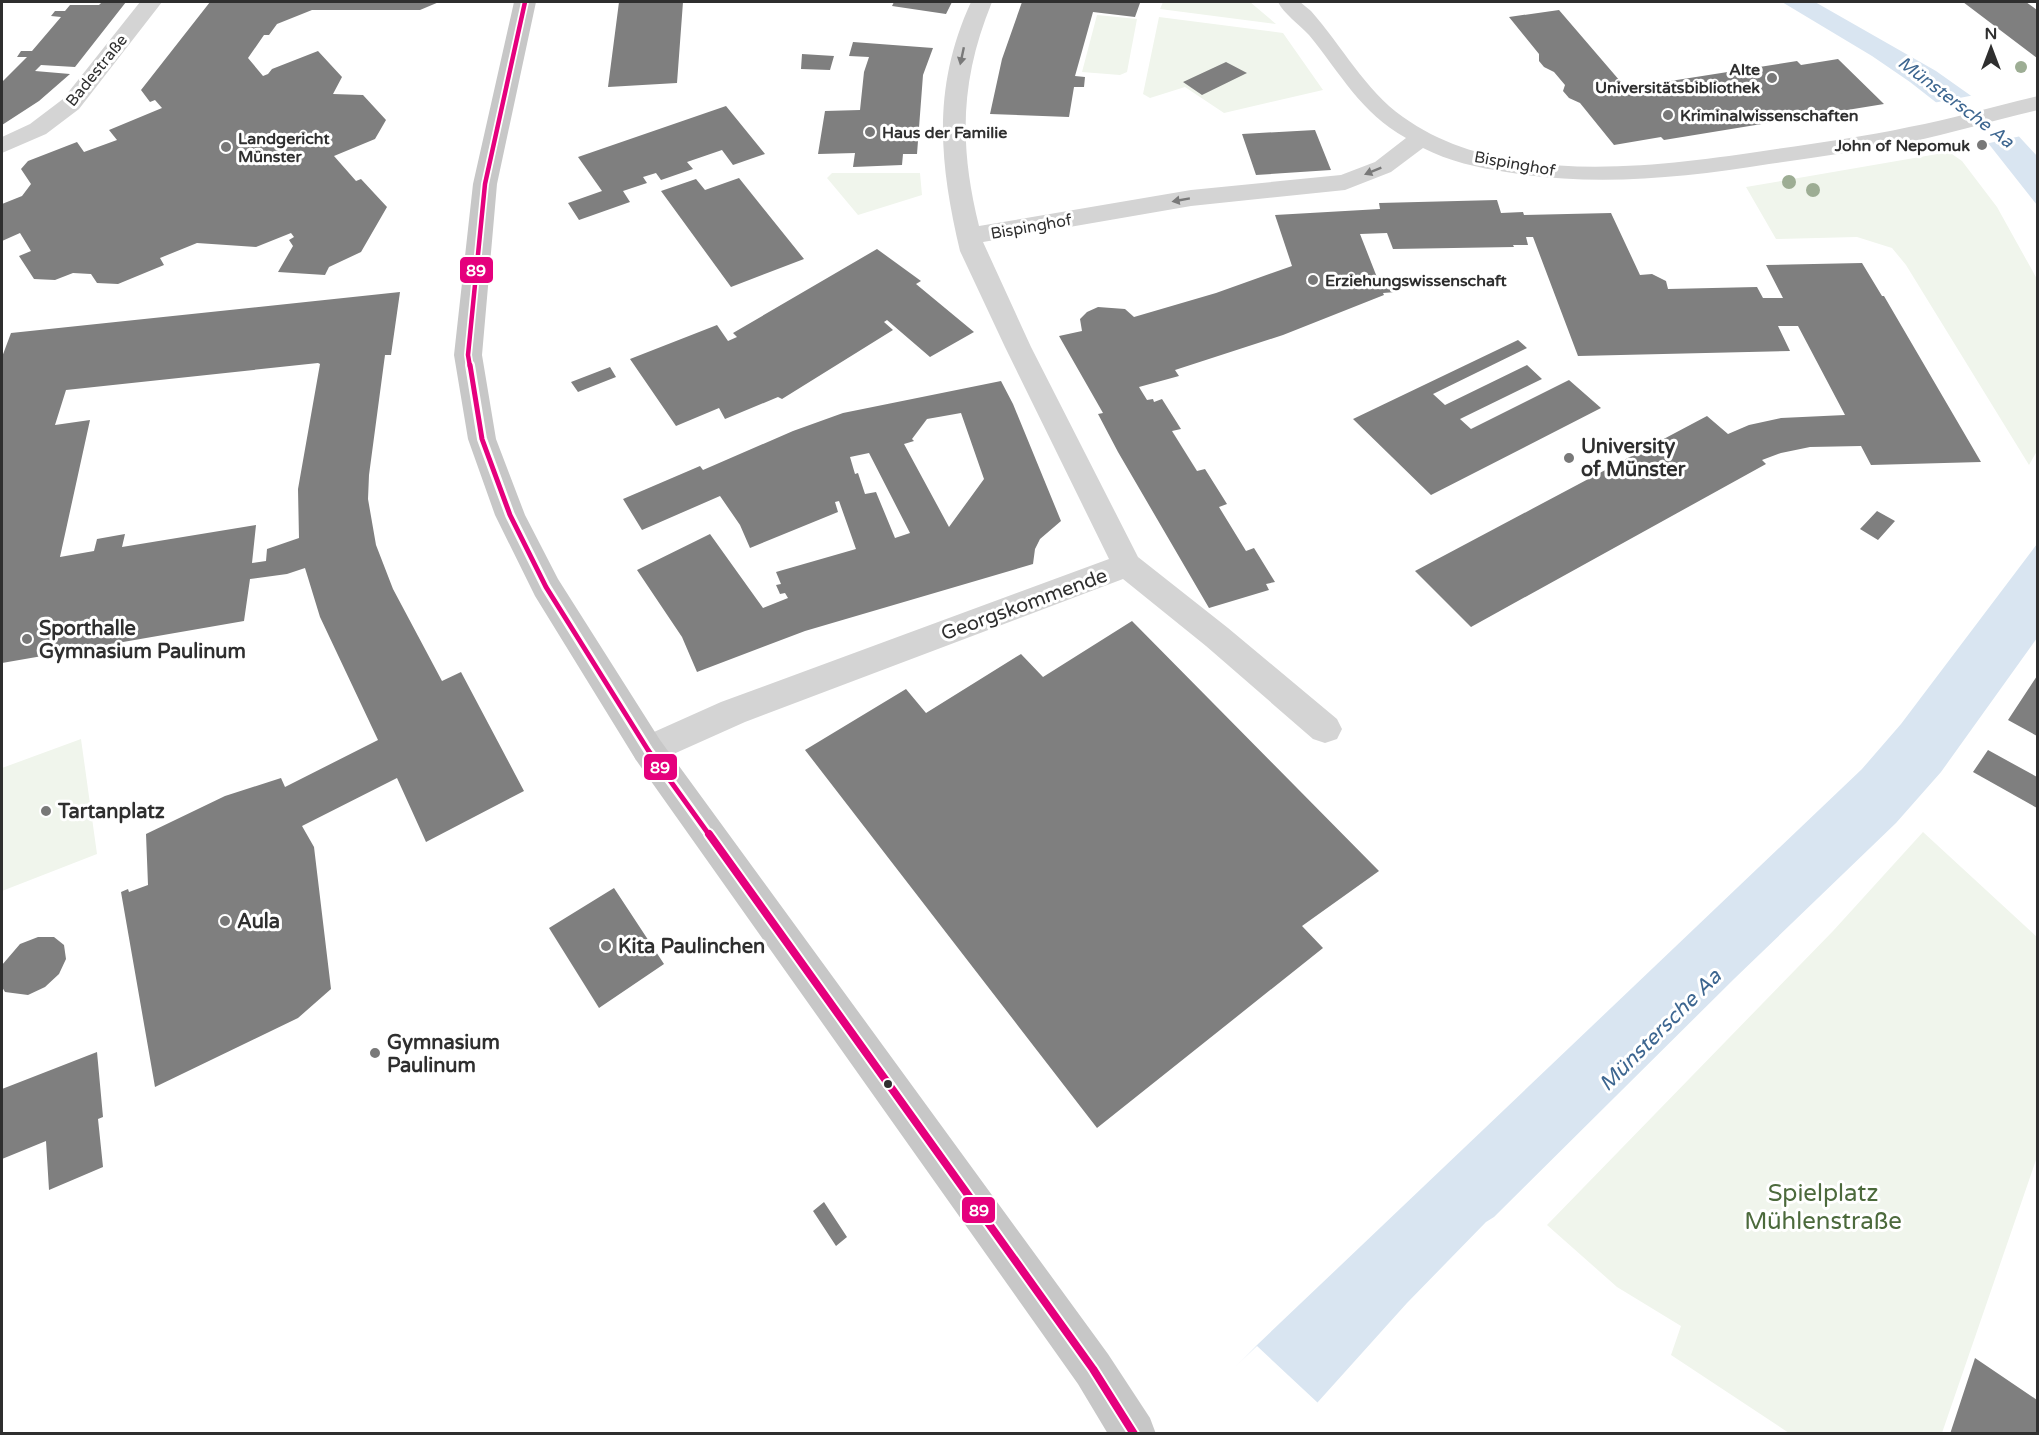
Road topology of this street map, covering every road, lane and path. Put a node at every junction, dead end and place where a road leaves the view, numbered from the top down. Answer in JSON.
{"nodes":[{"id":1,"x":151,"y":2,"type":"edge"},
{"id":2,"x":525,"y":2,"type":"edge"},
{"id":3,"x":981,"y":2,"type":"edge"},
{"id":4,"x":1288,"y":2,"type":"edge"},
{"id":5,"x":2027,"y":106,"type":"edge"},
{"id":6,"x":1421,"y":138,"type":"junction"},
{"id":7,"x":2,"y":146,"type":"edge"},
{"id":8,"x":969,"y":236,"type":"junction"},
{"id":9,"x":1127,"y":565,"type":"junction"},
{"id":10,"x":1325,"y":729,"type":"dead end"},
{"id":11,"x":648,"y":750,"type":"junction"},
{"id":12,"x":1134,"y":1434,"type":"edge"}],
"edges":[{"from":1,"to":7,"type":"street","name":"Badestraße"},
{"from":2,"to":11,"type":"main road"},
{"from":3,"to":8,"type":"street","name":"Georgskommende","one_way":true},
{"from":4,"to":6,"type":"street"},
{"from":5,"to":6,"type":"street","name":"Bispinghof"},
{"from":6,"to":8,"type":"street","name":"Bispinghof","one_way":true},
{"from":8,"to":9,"type":"street","name":"Georgskommende"},
{"from":9,"to":10,"type":"street"},
{"from":9,"to":11,"type":"street","name":"Georgskommende"},
{"from":11,"to":12,"type":"main road"}]}
